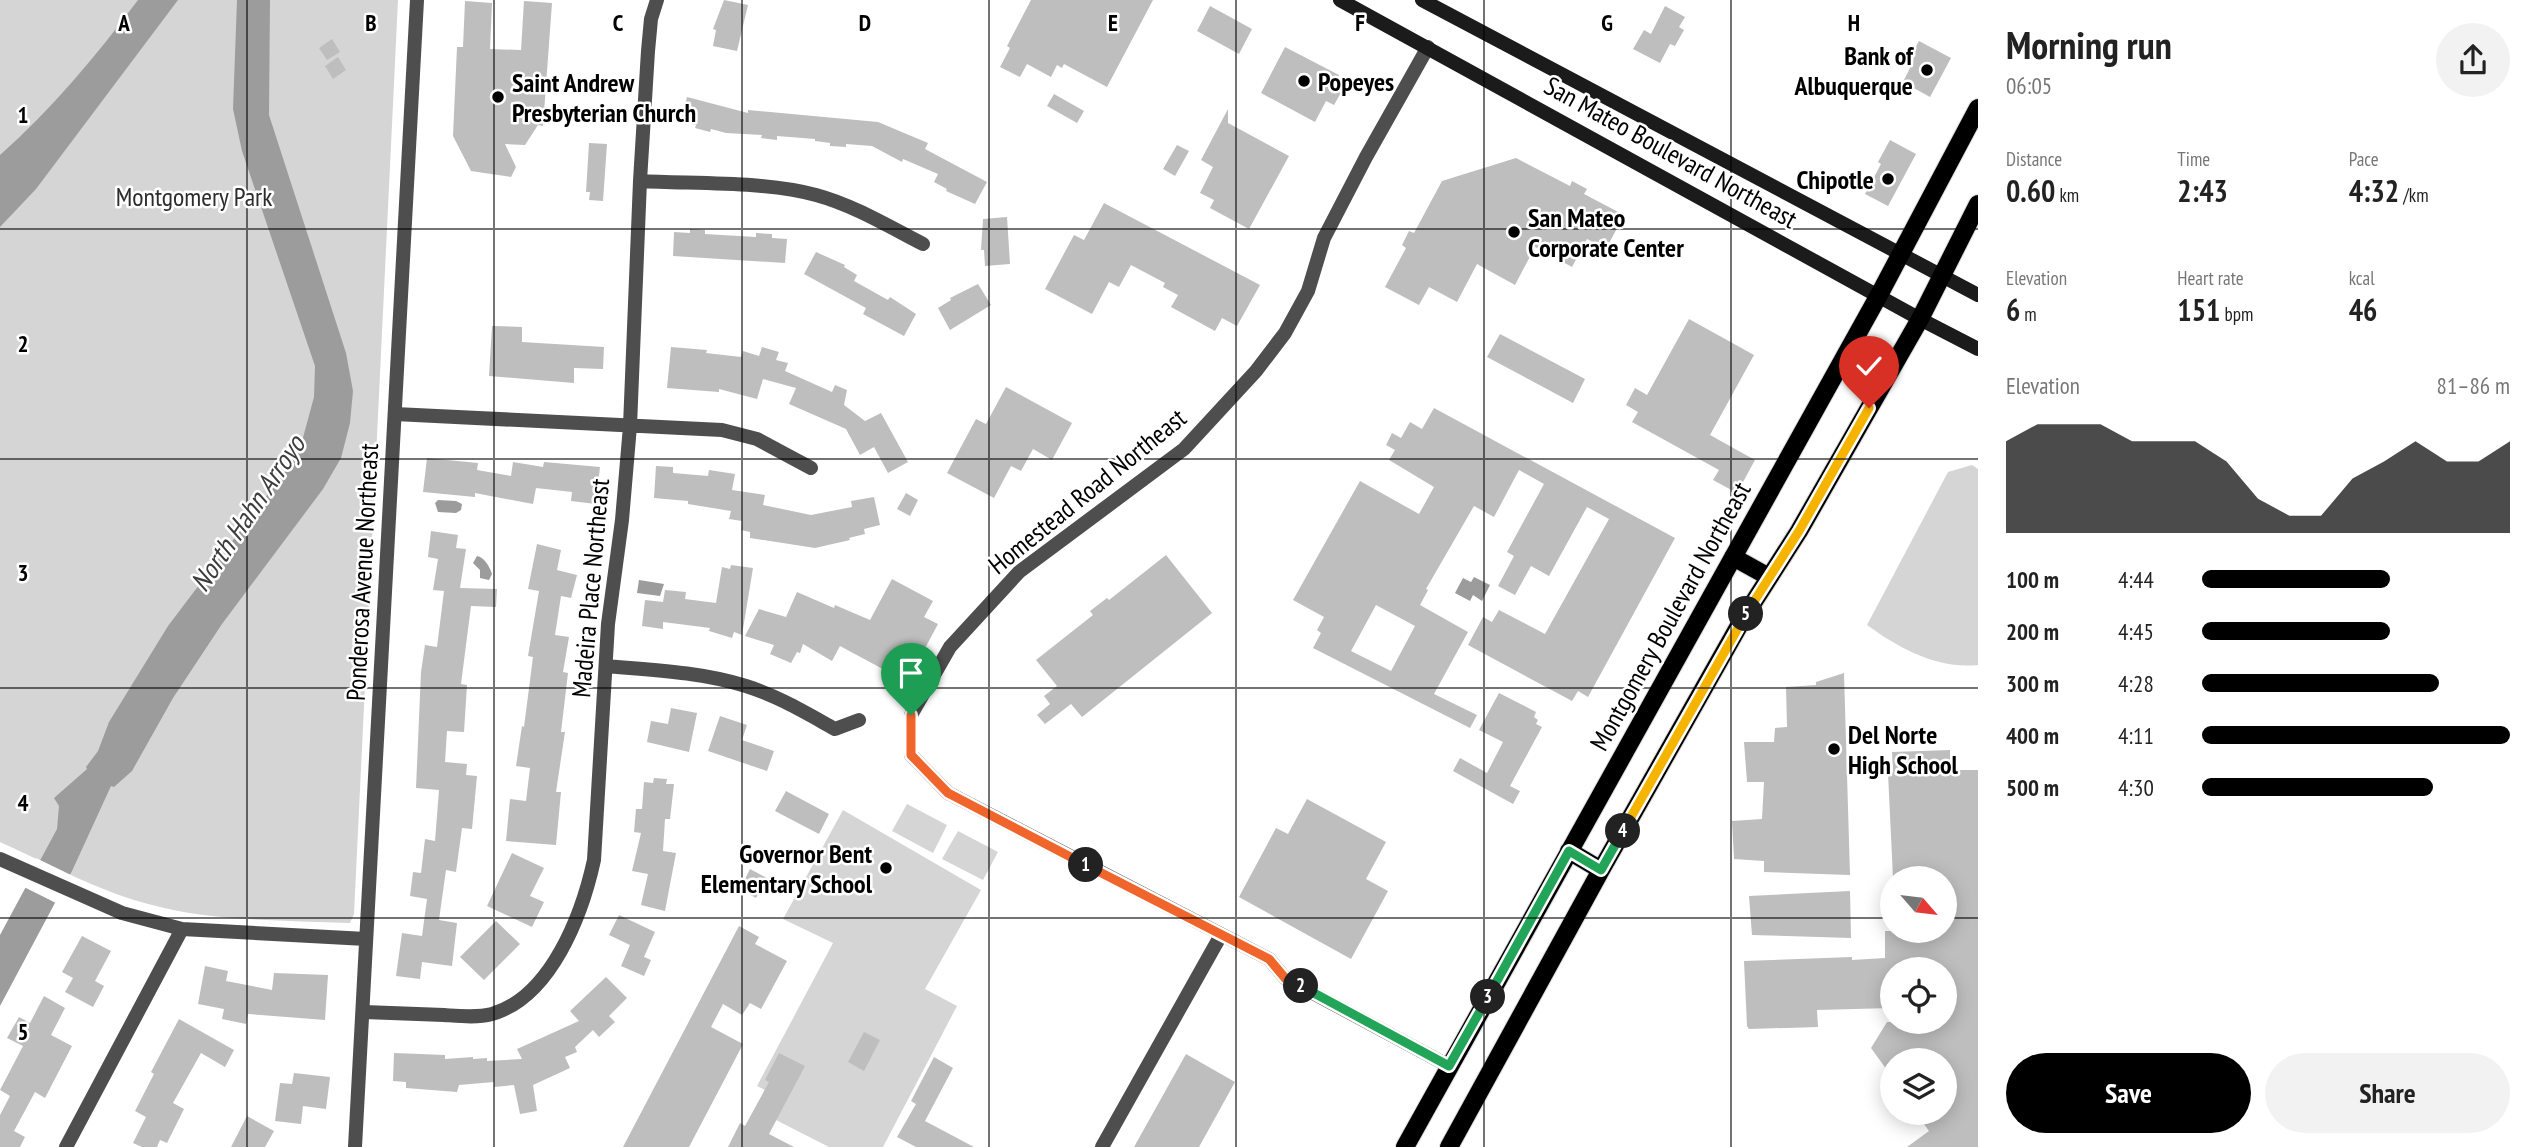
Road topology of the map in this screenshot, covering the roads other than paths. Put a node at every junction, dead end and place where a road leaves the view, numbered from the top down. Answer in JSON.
{"nodes":[{"id":1,"x":418,"y":0,"type":"edge"},
{"id":2,"x":657,"y":0,"type":"edge"},
{"id":3,"x":1340,"y":0,"type":"edge"},
{"id":4,"x":1422,"y":0,"type":"edge"},
{"id":5,"x":1428,"y":47,"type":"junction"},
{"id":6,"x":1978,"y":108,"type":"edge"},
{"id":7,"x":640,"y":181,"type":"junction"},
{"id":8,"x":1978,"y":204,"type":"edge"},
{"id":9,"x":923,"y":244,"type":"dead end"},
{"id":10,"x":1901,"y":254,"type":"junction"},
{"id":11,"x":1942,"y":275,"type":"junction"},
{"id":12,"x":1879,"y":295,"type":"junction"},
{"id":13,"x":1978,"y":295,"type":"edge"},
{"id":14,"x":1920,"y":319,"type":"junction"},
{"id":15,"x":1978,"y":349,"type":"edge"},
{"id":16,"x":395,"y":414,"type":"junction"},
{"id":17,"x":630,"y":426,"type":"junction"},
{"id":18,"x":811,"y":468,"type":"dead end"},
{"id":19,"x":1733,"y":557,"type":"junction"},
{"id":20,"x":1769,"y":577,"type":"junction"},
{"id":21,"x":606,"y":666,"type":"junction"},
{"id":22,"x":859,"y":720,"type":"dead end"},
{"id":23,"x":1569,"y":851,"type":"junction"},
{"id":24,"x":0,"y":859,"type":"edge"},
{"id":25,"x":1601,"y":870,"type":"junction"},
{"id":26,"x":182,"y":929,"type":"junction"},
{"id":27,"x":1221,"y":935,"type":"junction"},
{"id":28,"x":366,"y":939,"type":"junction"},
{"id":29,"x":364,"y":1012,"type":"junction"},
{"id":30,"x":1449,"y":1066,"type":"junction"},
{"id":31,"x":66,"y":1147,"type":"edge"},
{"id":32,"x":355,"y":1147,"type":"edge"},
{"id":33,"x":1102,"y":1147,"type":"edge"},
{"id":34,"x":1405,"y":1147,"type":"edge"},
{"id":35,"x":1449,"y":1147,"type":"edge"}],
"edges":[{"from":1,"to":16,"type":"street","name":"Ponderosa Avenue Northeast"},
{"from":2,"to":7,"type":"street","name":"Madeira Place Northeast"},
{"from":3,"to":5,"type":"main road","name":"San Mateo Boulevard Northeast"},
{"from":4,"to":10,"type":"main road","name":"San Mateo Boulevard Northeast"},
{"from":5,"to":12,"type":"main road","name":"San Mateo Boulevard Northeast"},
{"from":5,"to":27,"type":"street","name":"Homestead Road Northeast"},
{"from":6,"to":10,"type":"main road","name":"Montgomery Boulevard Northeast"},
{"from":7,"to":9,"type":"street"},
{"from":7,"to":17,"type":"street","name":"Madeira Place Northeast"},
{"from":8,"to":11,"type":"main road"},
{"from":10,"to":11,"type":"main road","name":"San Mateo Boulevard Northeast"},
{"from":10,"to":12,"type":"main road","name":"Montgomery Boulevard Northeast"},
{"from":11,"to":13,"type":"main road","name":"San Mateo Boulevard Northeast"},
{"from":11,"to":14,"type":"main road"},
{"from":12,"to":14,"type":"main road","name":"San Mateo Boulevard Northeast"},
{"from":12,"to":19,"type":"main road","name":"Montgomery Boulevard Northeast"},
{"from":14,"to":15,"type":"main road","name":"San Mateo Boulevard Northeast"},
{"from":14,"to":20,"type":"main road"},
{"from":16,"to":17,"type":"street"},
{"from":16,"to":28,"type":"street","name":"Ponderosa Avenue Northeast"},
{"from":17,"to":18,"type":"street"},
{"from":17,"to":21,"type":"street","name":"Madeira Place Northeast"},
{"from":19,"to":20,"type":"main road"},
{"from":19,"to":23,"type":"main road","name":"Montgomery Boulevard Northeast"},
{"from":20,"to":25,"type":"main road"},
{"from":21,"to":22,"type":"street"},
{"from":21,"to":29,"type":"street","name":"Madeira Place Northeast"},
{"from":23,"to":25,"type":"main road"},
{"from":23,"to":30,"type":"main road","name":"Montgomery Boulevard Northeast"},
{"from":24,"to":26,"type":"street"},
{"from":25,"to":35,"type":"main road"},
{"from":26,"to":28,"type":"street"},
{"from":26,"to":31,"type":"street"},
{"from":27,"to":30,"type":"street"},
{"from":27,"to":33,"type":"street"},
{"from":28,"to":29,"type":"street","name":"Ponderosa Avenue Northeast"},
{"from":29,"to":32,"type":"street","name":"Ponderosa Avenue Northeast"},
{"from":30,"to":34,"type":"main road","name":"Montgomery Boulevard Northeast"}]}
